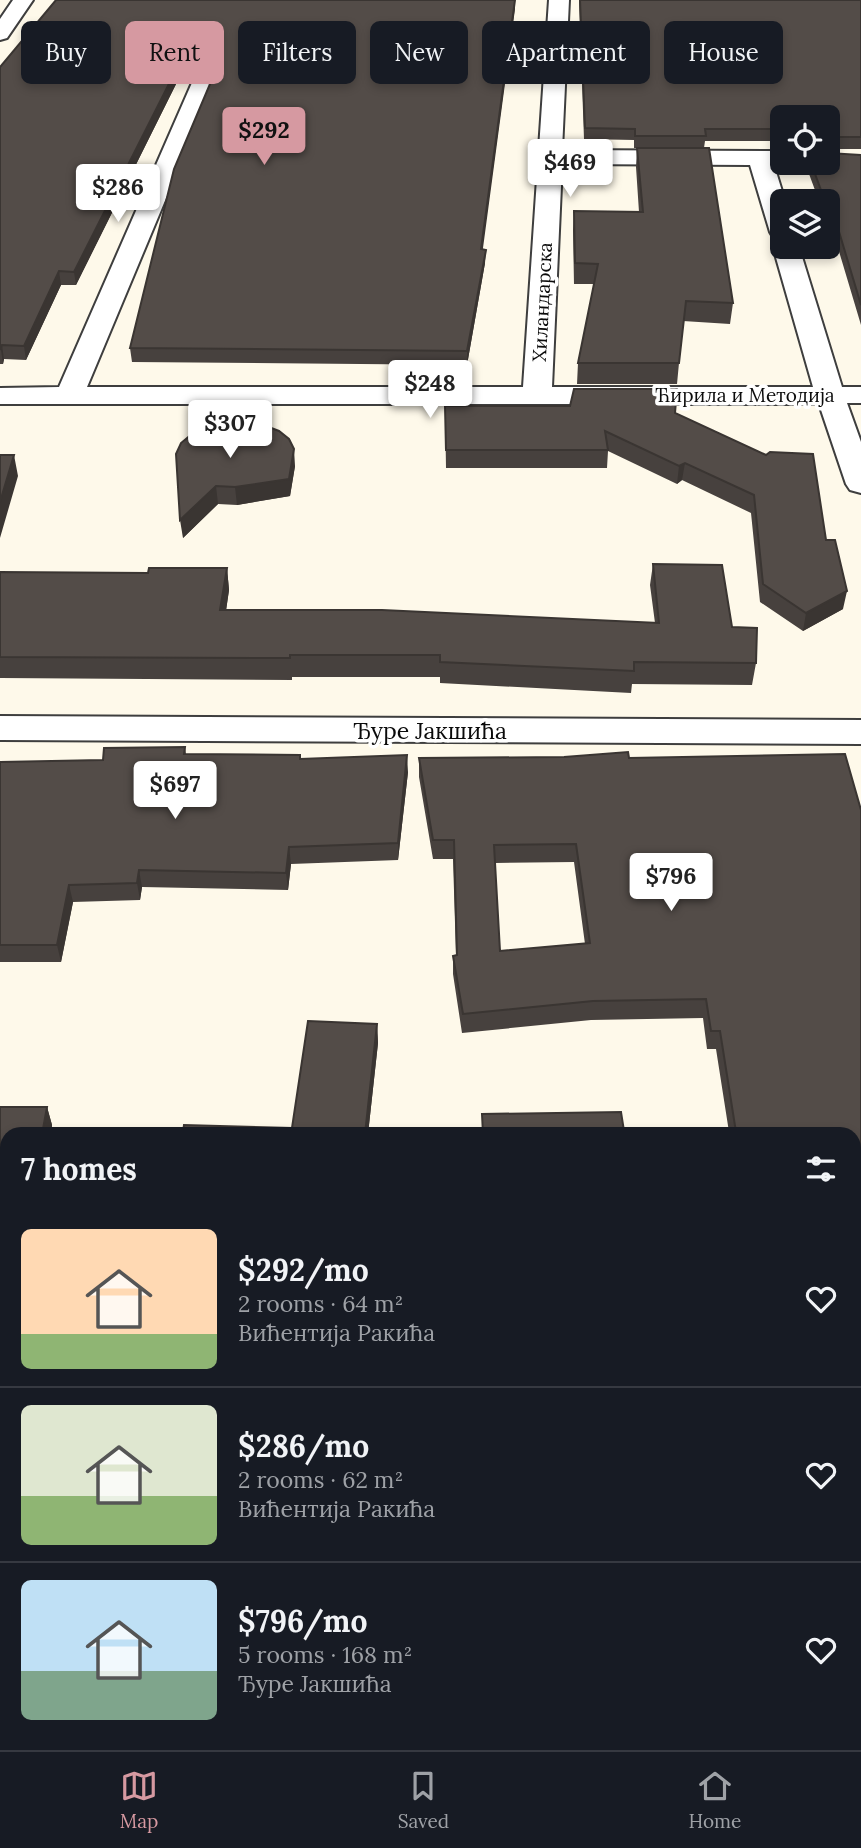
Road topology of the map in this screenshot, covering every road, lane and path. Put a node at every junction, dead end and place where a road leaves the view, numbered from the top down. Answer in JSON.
{"nodes":[{"id":1,"x":23,"y":0,"type":"edge"},
{"id":2,"x":559,"y":0,"type":"edge"},
{"id":3,"x":0,"y":34,"type":"edge"},
{"id":4,"x":203,"y":84,"type":"edge"},
{"id":5,"x":550,"y":158,"type":"junction"},
{"id":6,"x":770,"y":158,"type":"edge"},
{"id":7,"x":790,"y":259,"type":"edge"},
{"id":8,"x":537,"y":395,"type":"junction"},
{"id":9,"x":830,"y":395,"type":"junction"},
{"id":10,"x":861,"y":395,"type":"edge"},
{"id":11,"x":0,"y":396,"type":"edge"},
{"id":12,"x":69,"y":396,"type":"junction"},
{"id":13,"x":861,"y":484,"type":"edge"},
{"id":14,"x":0,"y":728,"type":"edge"},
{"id":15,"x":861,"y":732,"type":"edge"}],
"edges":[{"from":1,"to":3,"type":"street"},
{"from":2,"to":5,"type":"street","name":"Хиландарска"},
{"from":4,"to":12,"type":"street"},
{"from":5,"to":6,"type":"street"},
{"from":5,"to":8,"type":"street","name":"Хиландарска"},
{"from":7,"to":9,"type":"street"},
{"from":8,"to":9,"type":"street","name":"Ћирила и Методија"},
{"from":8,"to":12,"type":"street","name":"Ћирила и Методија"},
{"from":9,"to":10,"type":"street","name":"Ћирила и Методија"},
{"from":9,"to":13,"type":"street"},
{"from":11,"to":12,"type":"street","name":"Ћирила и Методија"},
{"from":14,"to":15,"type":"street","name":"Ђуре Јакшића"}]}
